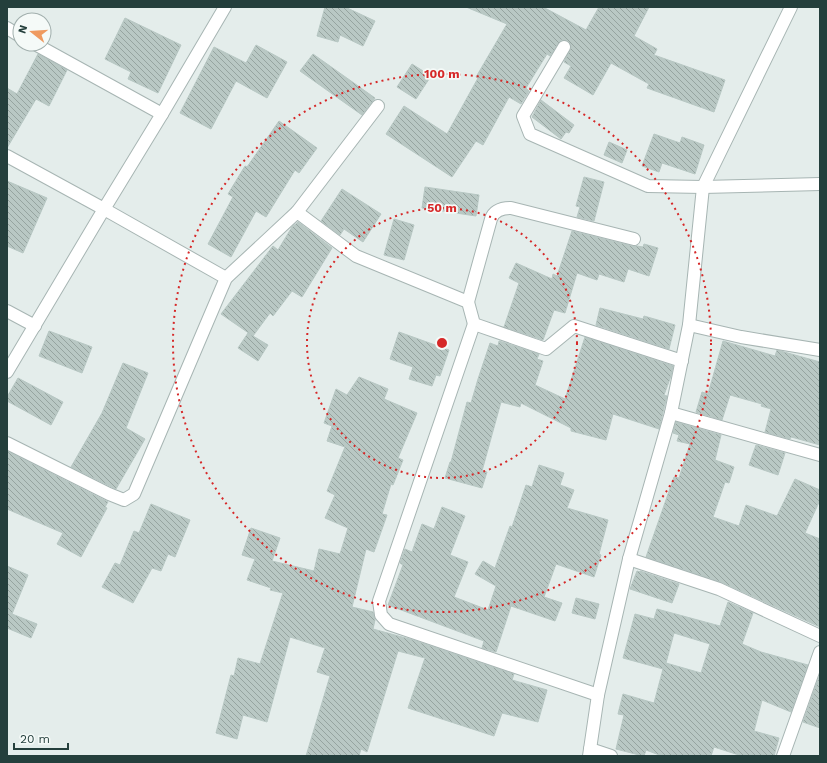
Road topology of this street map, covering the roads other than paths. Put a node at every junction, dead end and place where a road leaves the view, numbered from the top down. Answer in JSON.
{"nodes":[{"id":1,"x":225,"y":7,"type":"edge"},
{"id":2,"x":791,"y":7,"type":"edge"},
{"id":3,"x":564,"y":47,"type":"dead end"},
{"id":4,"x":50,"y":52,"type":"edge"},
{"id":5,"x":378,"y":106,"type":"dead end"},
{"id":6,"x":162,"y":114,"type":"junction"},
{"id":7,"x":7,"y":156,"type":"edge"},
{"id":8,"x":820,"y":184,"type":"edge"},
{"id":9,"x":703,"y":187,"type":"junction"},
{"id":10,"x":104,"y":209,"type":"junction"},
{"id":11,"x":297,"y":212,"type":"junction"},
{"id":12,"x":634,"y":239,"type":"dead end"},
{"id":13,"x":226,"y":278,"type":"junction"},
{"id":14,"x":468,"y":302,"type":"junction"},
{"id":15,"x":7,"y":311,"type":"edge"},
{"id":16,"x":474,"y":324,"type":"junction"},
{"id":17,"x":35,"y":326,"type":"junction"},
{"id":18,"x":690,"y":326,"type":"junction"},
{"id":19,"x":820,"y":350,"type":"edge"},
{"id":20,"x":682,"y":361,"type":"junction"},
{"id":21,"x":7,"y":372,"type":"edge"},
{"id":22,"x":671,"y":413,"type":"junction"},
{"id":23,"x":7,"y":443,"type":"edge"},
{"id":24,"x":820,"y":455,"type":"edge"},
{"id":25,"x":629,"y":559,"type":"junction"},
{"id":26,"x":820,"y":636,"type":"edge"},
{"id":27,"x":820,"y":652,"type":"edge"},
{"id":28,"x":598,"y":695,"type":"junction"},
{"id":29,"x":589,"y":752,"type":"edge"},
{"id":30,"x":611,"y":756,"type":"edge"},
{"id":31,"x":783,"y":756,"type":"edge"}],
"edges":[{"from":1,"to":6,"type":"street"},
{"from":2,"to":9,"type":"street"},
{"from":3,"to":9,"type":"street"},
{"from":4,"to":6,"type":"street"},
{"from":5,"to":11,"type":"street"},
{"from":6,"to":10,"type":"street"},
{"from":7,"to":10,"type":"street"},
{"from":8,"to":9,"type":"street"},
{"from":9,"to":18,"type":"street"},
{"from":10,"to":13,"type":"street"},
{"from":10,"to":17,"type":"street"},
{"from":11,"to":13,"type":"street"},
{"from":11,"to":14,"type":"street"},
{"from":12,"to":14,"type":"street"},
{"from":13,"to":23,"type":"street"},
{"from":14,"to":16,"type":"street"},
{"from":15,"to":17,"type":"street"},
{"from":16,"to":20,"type":"street"},
{"from":16,"to":28,"type":"street"},
{"from":17,"to":21,"type":"street"},
{"from":18,"to":19,"type":"street"},
{"from":18,"to":20,"type":"street"},
{"from":20,"to":22,"type":"street"},
{"from":22,"to":24,"type":"street"},
{"from":22,"to":25,"type":"street"},
{"from":25,"to":26,"type":"street"},
{"from":25,"to":28,"type":"street"},
{"from":27,"to":31,"type":"street"},
{"from":28,"to":29,"type":"street"},
{"from":29,"to":30,"type":"street"}]}
